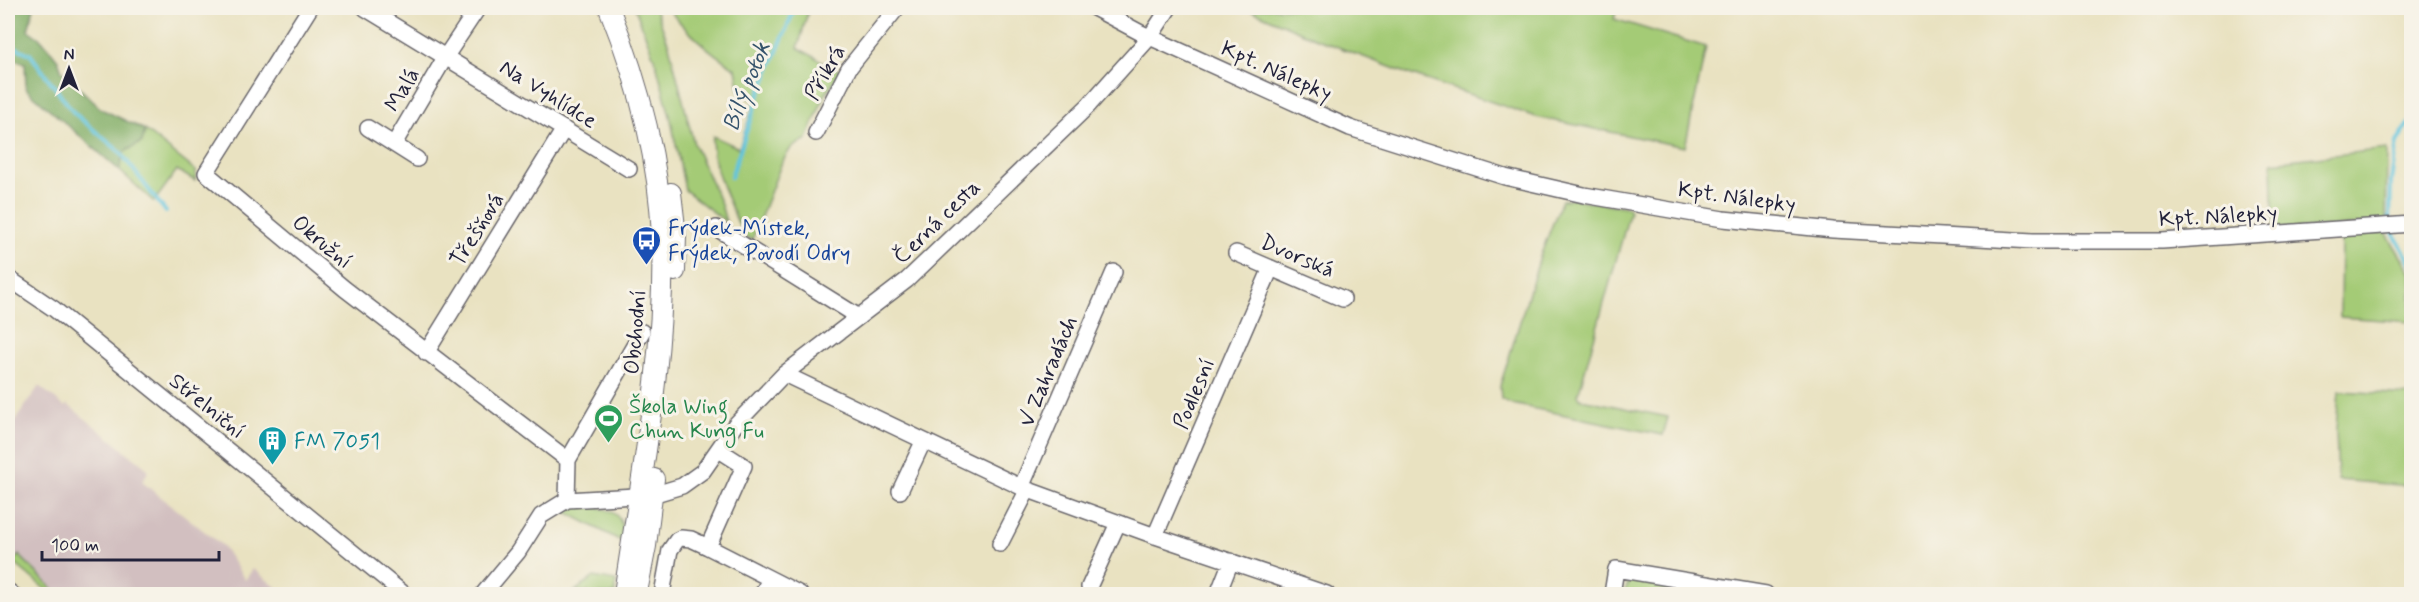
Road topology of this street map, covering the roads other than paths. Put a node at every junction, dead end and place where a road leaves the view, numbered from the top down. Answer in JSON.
{"nodes":[{"id":1,"x":310,"y":8,"type":"edge"},
{"id":2,"x":365,"y":8,"type":"edge"},
{"id":3,"x":478,"y":8,"type":"edge"},
{"id":4,"x":609,"y":8,"type":"edge"},
{"id":5,"x":623,"y":8,"type":"edge"},
{"id":6,"x":897,"y":8,"type":"edge"},
{"id":7,"x":1094,"y":8,"type":"edge"},
{"id":8,"x":1169,"y":8,"type":"edge"},
{"id":9,"x":1150,"y":37,"type":"junction"},
{"id":10,"x":446,"y":56,"type":"junction"},
{"id":11,"x":368,"y":128,"type":"dead end"},
{"id":12,"x":564,"y":129,"type":"junction"},
{"id":13,"x":816,"y":133,"type":"dead end"},
{"id":14,"x":394,"y":144,"type":"junction"},
{"id":15,"x":417,"y":159,"type":"dead end"},
{"id":16,"x":629,"y":169,"type":"dead end"},
{"id":17,"x":2398,"y":225,"type":"edge"},
{"id":18,"x":716,"y":228,"type":"dead end"},
{"id":19,"x":1236,"y":253,"type":"dead end"},
{"id":20,"x":1271,"y":268,"type":"junction"},
{"id":21,"x":1114,"y":272,"type":"dead end"},
{"id":22,"x":8,"y":278,"type":"edge"},
{"id":23,"x":1343,"y":299,"type":"dead end"},
{"id":24,"x":859,"y":317,"type":"junction"},
{"id":25,"x":642,"y":332,"type":"dead end"},
{"id":26,"x":426,"y":352,"type":"junction"},
{"id":27,"x":784,"y":374,"type":"junction"},
{"id":28,"x":923,"y":442,"type":"junction"},
{"id":29,"x":719,"y":450,"type":"junction"},
{"id":30,"x":568,"y":460,"type":"junction"},
{"id":31,"x":1023,"y":488,"type":"junction"},
{"id":32,"x":900,"y":491,"type":"dead end"},
{"id":33,"x":645,"y":496,"type":"junction"},
{"id":34,"x":567,"y":500,"type":"junction"},
{"id":35,"x":1118,"y":523,"type":"junction"},
{"id":36,"x":1155,"y":536,"type":"junction"},
{"id":37,"x":1000,"y":544,"type":"dead end"},
{"id":38,"x":708,"y":547,"type":"junction"},
{"id":39,"x":1231,"y":561,"type":"junction"},
{"id":40,"x":770,"y":579,"type":"junction"},
{"id":41,"x":1089,"y":587,"type":"dead end"},
{"id":42,"x":8,"y":591,"type":"edge"},
{"id":43,"x":12,"y":594,"type":"edge"},
{"id":44,"x":404,"y":594,"type":"edge"},
{"id":45,"x":483,"y":594,"type":"edge"},
{"id":46,"x":624,"y":594,"type":"edge"},
{"id":47,"x":637,"y":594,"type":"edge"},
{"id":48,"x":662,"y":594,"type":"edge"},
{"id":49,"x":762,"y":594,"type":"edge"},
{"id":50,"x":800,"y":594,"type":"edge"},
{"id":51,"x":1218,"y":594,"type":"edge"},
{"id":52,"x":1328,"y":594,"type":"edge"},
{"id":53,"x":1612,"y":594,"type":"edge"},
{"id":54,"x":1766,"y":594,"type":"edge"}],
"edges":[{"from":1,"to":26,"type":"street","name":"Okružní"},
{"from":2,"to":10,"type":"street","name":"Na Vyhlídce"},
{"from":3,"to":10,"type":"street"},
{"from":4,"to":33,"type":"main road","name":"Obchodní"},
{"from":5,"to":33,"type":"main road","name":"Obchodní"},
{"from":6,"to":13,"type":"street","name":"Příkrá"},
{"from":7,"to":9,"type":"street","name":"Kpt. Nálepky"},
{"from":8,"to":9,"type":"street","name":"Černá cesta"},
{"from":9,"to":17,"type":"street","name":"Kpt. Nálepky"},
{"from":9,"to":24,"type":"street","name":"Černá cesta"},
{"from":10,"to":12,"type":"street","name":"Na Vyhlídce"},
{"from":10,"to":14,"type":"street","name":"Malá"},
{"from":11,"to":14,"type":"street","name":"Malá"},
{"from":12,"to":16,"type":"street","name":"Na Vyhlídce"},
{"from":12,"to":26,"type":"street","name":"Třešňová"},
{"from":14,"to":15,"type":"street","name":"Malá"},
{"from":18,"to":24,"type":"street"},
{"from":19,"to":20,"type":"street","name":"Dvorská"},
{"from":20,"to":23,"type":"street","name":"Dvorská"},
{"from":20,"to":36,"type":"street","name":"Podlesní"},
{"from":21,"to":31,"type":"street","name":"V Zahradách"},
{"from":22,"to":44,"type":"street","name":"Střelniční"},
{"from":24,"to":27,"type":"street","name":"Černá cesta"},
{"from":25,"to":30,"type":"street"},
{"from":26,"to":30,"type":"street","name":"Okružní"},
{"from":27,"to":28,"type":"street"},
{"from":27,"to":29,"type":"street","name":"Černá cesta"},
{"from":28,"to":31,"type":"street"},
{"from":28,"to":32,"type":"street"},
{"from":29,"to":33,"type":"street","name":"Černá cesta"},
{"from":29,"to":38,"type":"street"},
{"from":30,"to":34,"type":"street"},
{"from":31,"to":35,"type":"street"},
{"from":31,"to":37,"type":"street","name":"V Zahradách"},
{"from":33,"to":34,"type":"street","name":"Černá cesta"},
{"from":33,"to":46,"type":"main road","name":"Obchodní"},
{"from":33,"to":47,"type":"main road","name":"Obchodní"},
{"from":34,"to":45,"type":"street","name":"Černá cesta"},
{"from":35,"to":36,"type":"street"},
{"from":35,"to":41,"type":"street"},
{"from":36,"to":39,"type":"street"},
{"from":38,"to":40,"type":"street"},
{"from":38,"to":48,"type":"street"},
{"from":39,"to":51,"type":"street"},
{"from":39,"to":52,"type":"street"},
{"from":40,"to":49,"type":"street"},
{"from":40,"to":50,"type":"street"},
{"from":42,"to":43,"type":"street"},
{"from":53,"to":54,"type":"street"}]}
